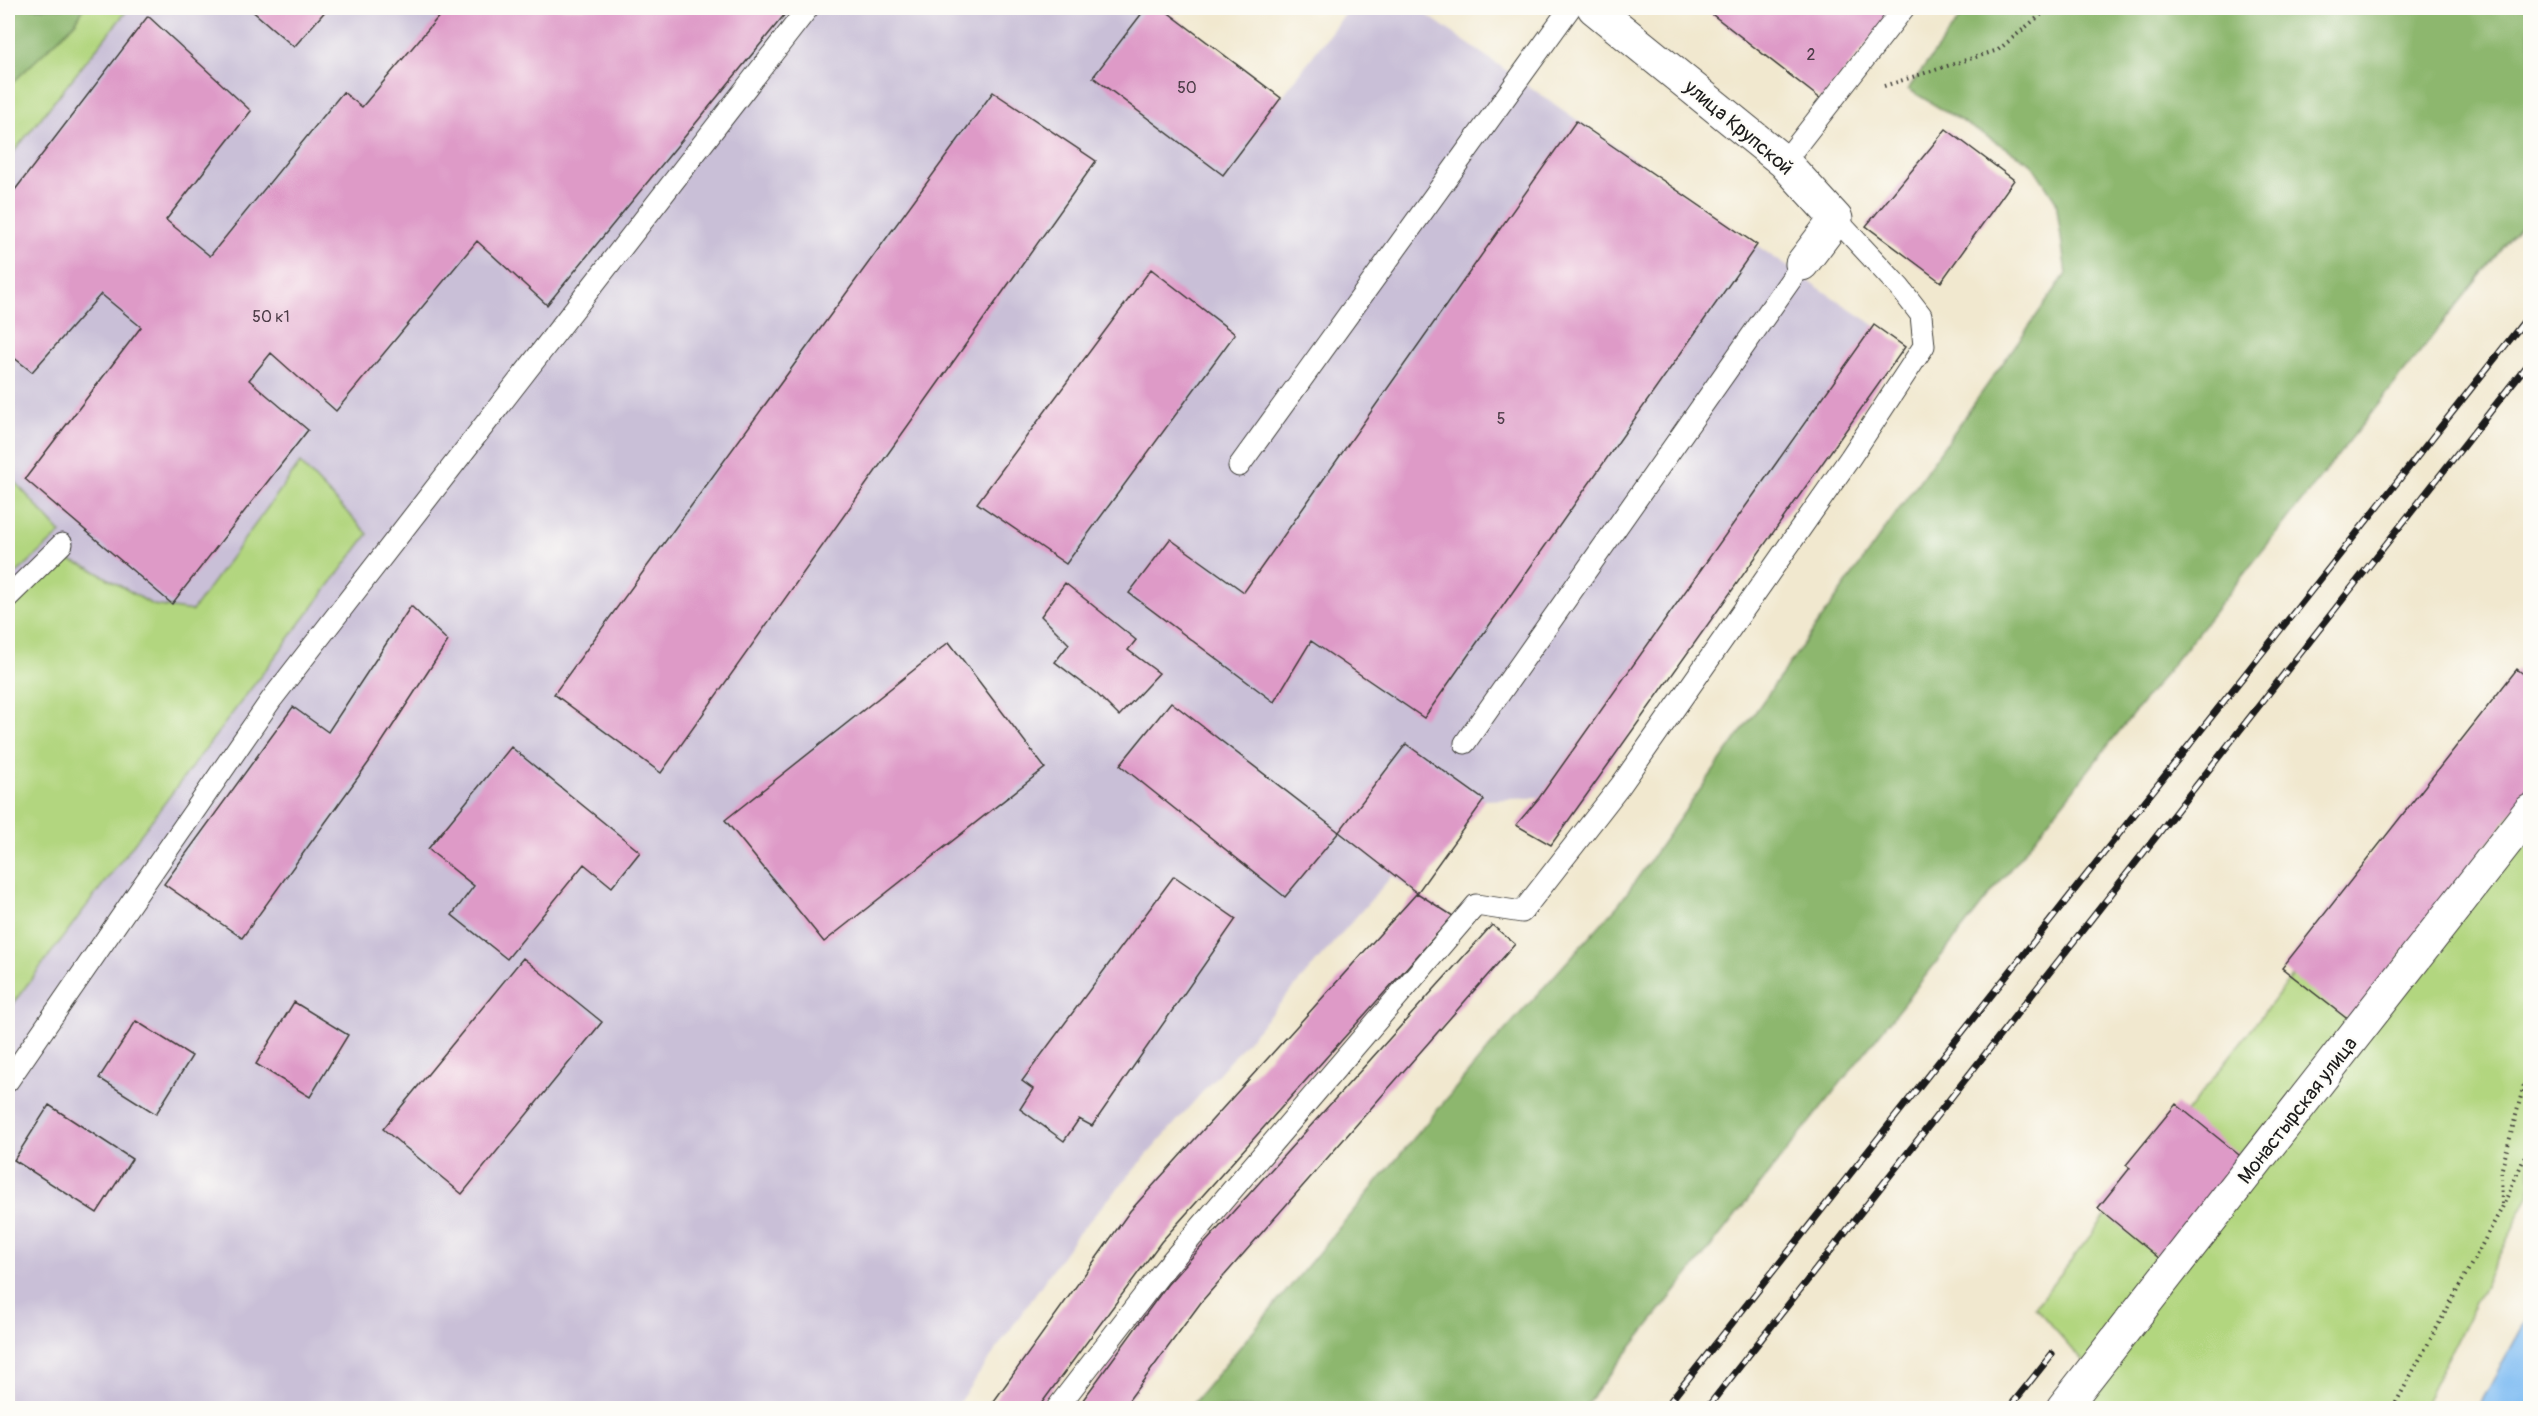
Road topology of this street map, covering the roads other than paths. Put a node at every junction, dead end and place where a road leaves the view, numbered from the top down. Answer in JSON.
{"nodes":[{"id":1,"x":808,"y":8,"type":"edge"},
{"id":2,"x":1570,"y":8,"type":"edge"},
{"id":3,"x":1594,"y":8,"type":"edge"},
{"id":4,"x":1904,"y":8,"type":"edge"},
{"id":5,"x":1784,"y":162,"type":"junction"},
{"id":6,"x":1836,"y":219,"type":"junction"},
{"id":7,"x":1802,"y":264,"type":"joint"},
{"id":8,"x":1239,"y":466,"type":"dead end"},
{"id":9,"x":62,"y":544,"type":"dead end"},
{"id":10,"x":8,"y":597,"type":"edge"},
{"id":11,"x":1466,"y":743,"type":"dead end"},
{"id":12,"x":2530,"y":811,"type":"edge"},
{"id":13,"x":8,"y":1081,"type":"edge"},
{"id":14,"x":1057,"y":1408,"type":"edge"},
{"id":15,"x":2063,"y":1408,"type":"edge"}],
"edges":[{"from":1,"to":13,"type":"lane"},
{"from":2,"to":8,"type":"lane"},
{"from":3,"to":5,"type":"street","name":"улица Крупской"},
{"from":4,"to":5,"type":"lane"},
{"from":5,"to":6,"type":"street","name":"улица Крупской"},
{"from":6,"to":7,"type":"street"},
{"from":6,"to":14,"type":"lane"},
{"from":7,"to":11,"type":"lane"},
{"from":9,"to":10,"type":"lane"},
{"from":12,"to":15,"type":"street","name":"Монастырская улица"}]}
